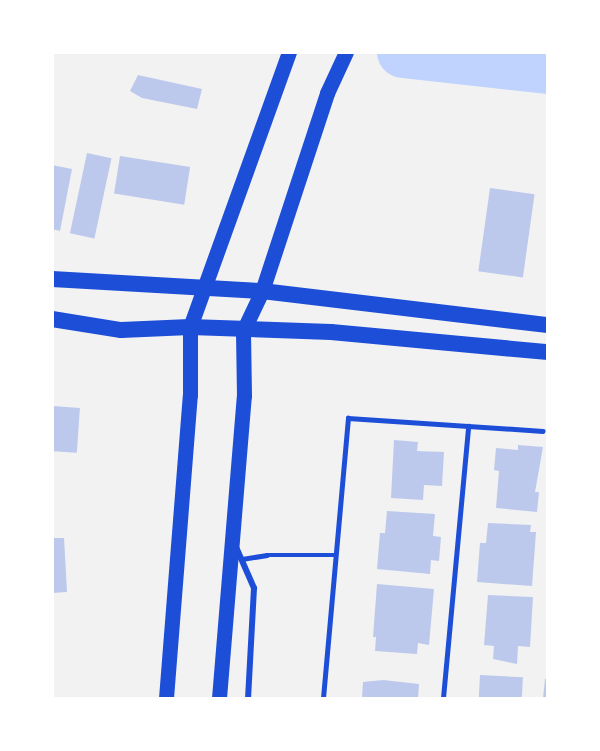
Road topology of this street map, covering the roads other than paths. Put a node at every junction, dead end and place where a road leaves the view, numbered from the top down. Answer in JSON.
{"nodes":[{"id":1,"x":289,"y":52,"type":"edge"},
{"id":2,"x":346,"y":52,"type":"edge"},
{"id":3,"x":52,"y":279,"type":"edge"},
{"id":4,"x":204,"y":287,"type":"junction"},
{"id":5,"x":262,"y":291,"type":"junction"},
{"id":6,"x":52,"y":319,"type":"edge"},
{"id":7,"x":548,"y":325,"type":"edge"},
{"id":8,"x":190,"y":327,"type":"junction"},
{"id":9,"x":243,"y":331,"type":"junction"},
{"id":10,"x":548,"y":351,"type":"edge"},
{"id":11,"x":468,"y":426,"type":"junction"},
{"id":12,"x":543,"y":431,"type":"dead end"},
{"id":13,"x":232,"y":538,"type":"junction"},
{"id":14,"x":336,"y":555,"type":"junction"},
{"id":15,"x":242,"y":560,"type":"junction"},
{"id":16,"x":166,"y":699,"type":"edge"},
{"id":17,"x":219,"y":699,"type":"edge"},
{"id":18,"x":248,"y":699,"type":"edge"},
{"id":19,"x":323,"y":699,"type":"edge"},
{"id":20,"x":443,"y":699,"type":"edge"}],
"edges":[{"from":1,"to":4,"type":"main road"},
{"from":2,"to":5,"type":"main road"},
{"from":3,"to":4,"type":"highway"},
{"from":4,"to":5,"type":"highway"},
{"from":4,"to":8,"type":"main road"},
{"from":5,"to":7,"type":"highway"},
{"from":5,"to":9,"type":"main road"},
{"from":6,"to":8,"type":"highway"},
{"from":8,"to":9,"type":"highway"},
{"from":8,"to":16,"type":"main road"},
{"from":9,"to":10,"type":"highway"},
{"from":9,"to":13,"type":"main road"},
{"from":11,"to":12,"type":"lane"},
{"from":11,"to":14,"type":"lane"},
{"from":11,"to":20,"type":"lane"},
{"from":13,"to":15,"type":"street"},
{"from":13,"to":17,"type":"main road"},
{"from":14,"to":15,"type":"lane"},
{"from":14,"to":19,"type":"lane"},
{"from":15,"to":18,"type":"street"}]}
